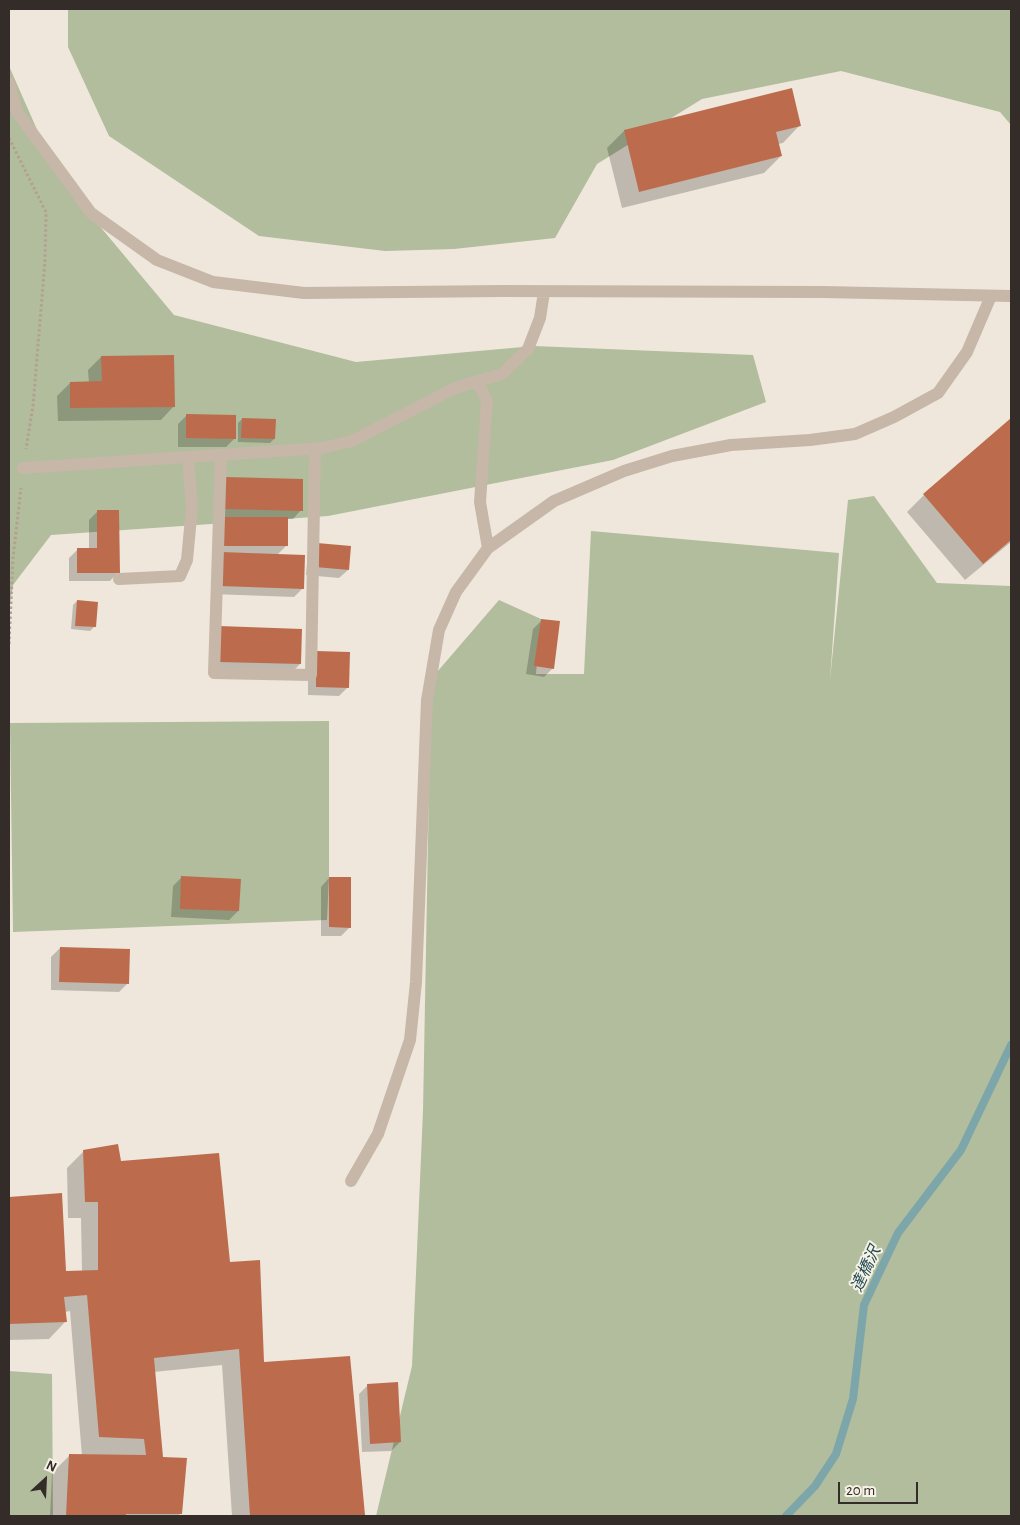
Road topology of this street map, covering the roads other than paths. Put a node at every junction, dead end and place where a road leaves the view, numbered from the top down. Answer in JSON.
{"nodes":[{"id":1,"x":9,"y":83,"type":"edge"},
{"id":2,"x":544,"y":292,"type":"junction"},
{"id":3,"x":991,"y":296,"type":"junction"},
{"id":4,"x":1011,"y":296,"type":"edge"},
{"id":5,"x":477,"y":381,"type":"junction"},
{"id":6,"x":315,"y":448,"type":"junction"},
{"id":7,"x":221,"y":454,"type":"junction"},
{"id":8,"x":188,"y":457,"type":"junction"},
{"id":9,"x":23,"y":468,"type":"road end"},
{"id":10,"x":488,"y":548,"type":"junction"},
{"id":11,"x":119,"y":579,"type":"dead end"},
{"id":12,"x":351,"y":1181,"type":"dead end"}],
"edges":[{"from":1,"to":2,"type":"street"},
{"from":2,"to":3,"type":"street"},
{"from":2,"to":5,"type":"street"},
{"from":3,"to":4,"type":"street"},
{"from":3,"to":10,"type":"street"},
{"from":5,"to":6,"type":"street"},
{"from":5,"to":10,"type":"street"},
{"from":6,"to":7,"type":"street"},
{"from":6,"to":7,"type":"street"},
{"from":7,"to":8,"type":"street"},
{"from":8,"to":9,"type":"street"},
{"from":8,"to":11,"type":"street"},
{"from":10,"to":12,"type":"street"}]}
